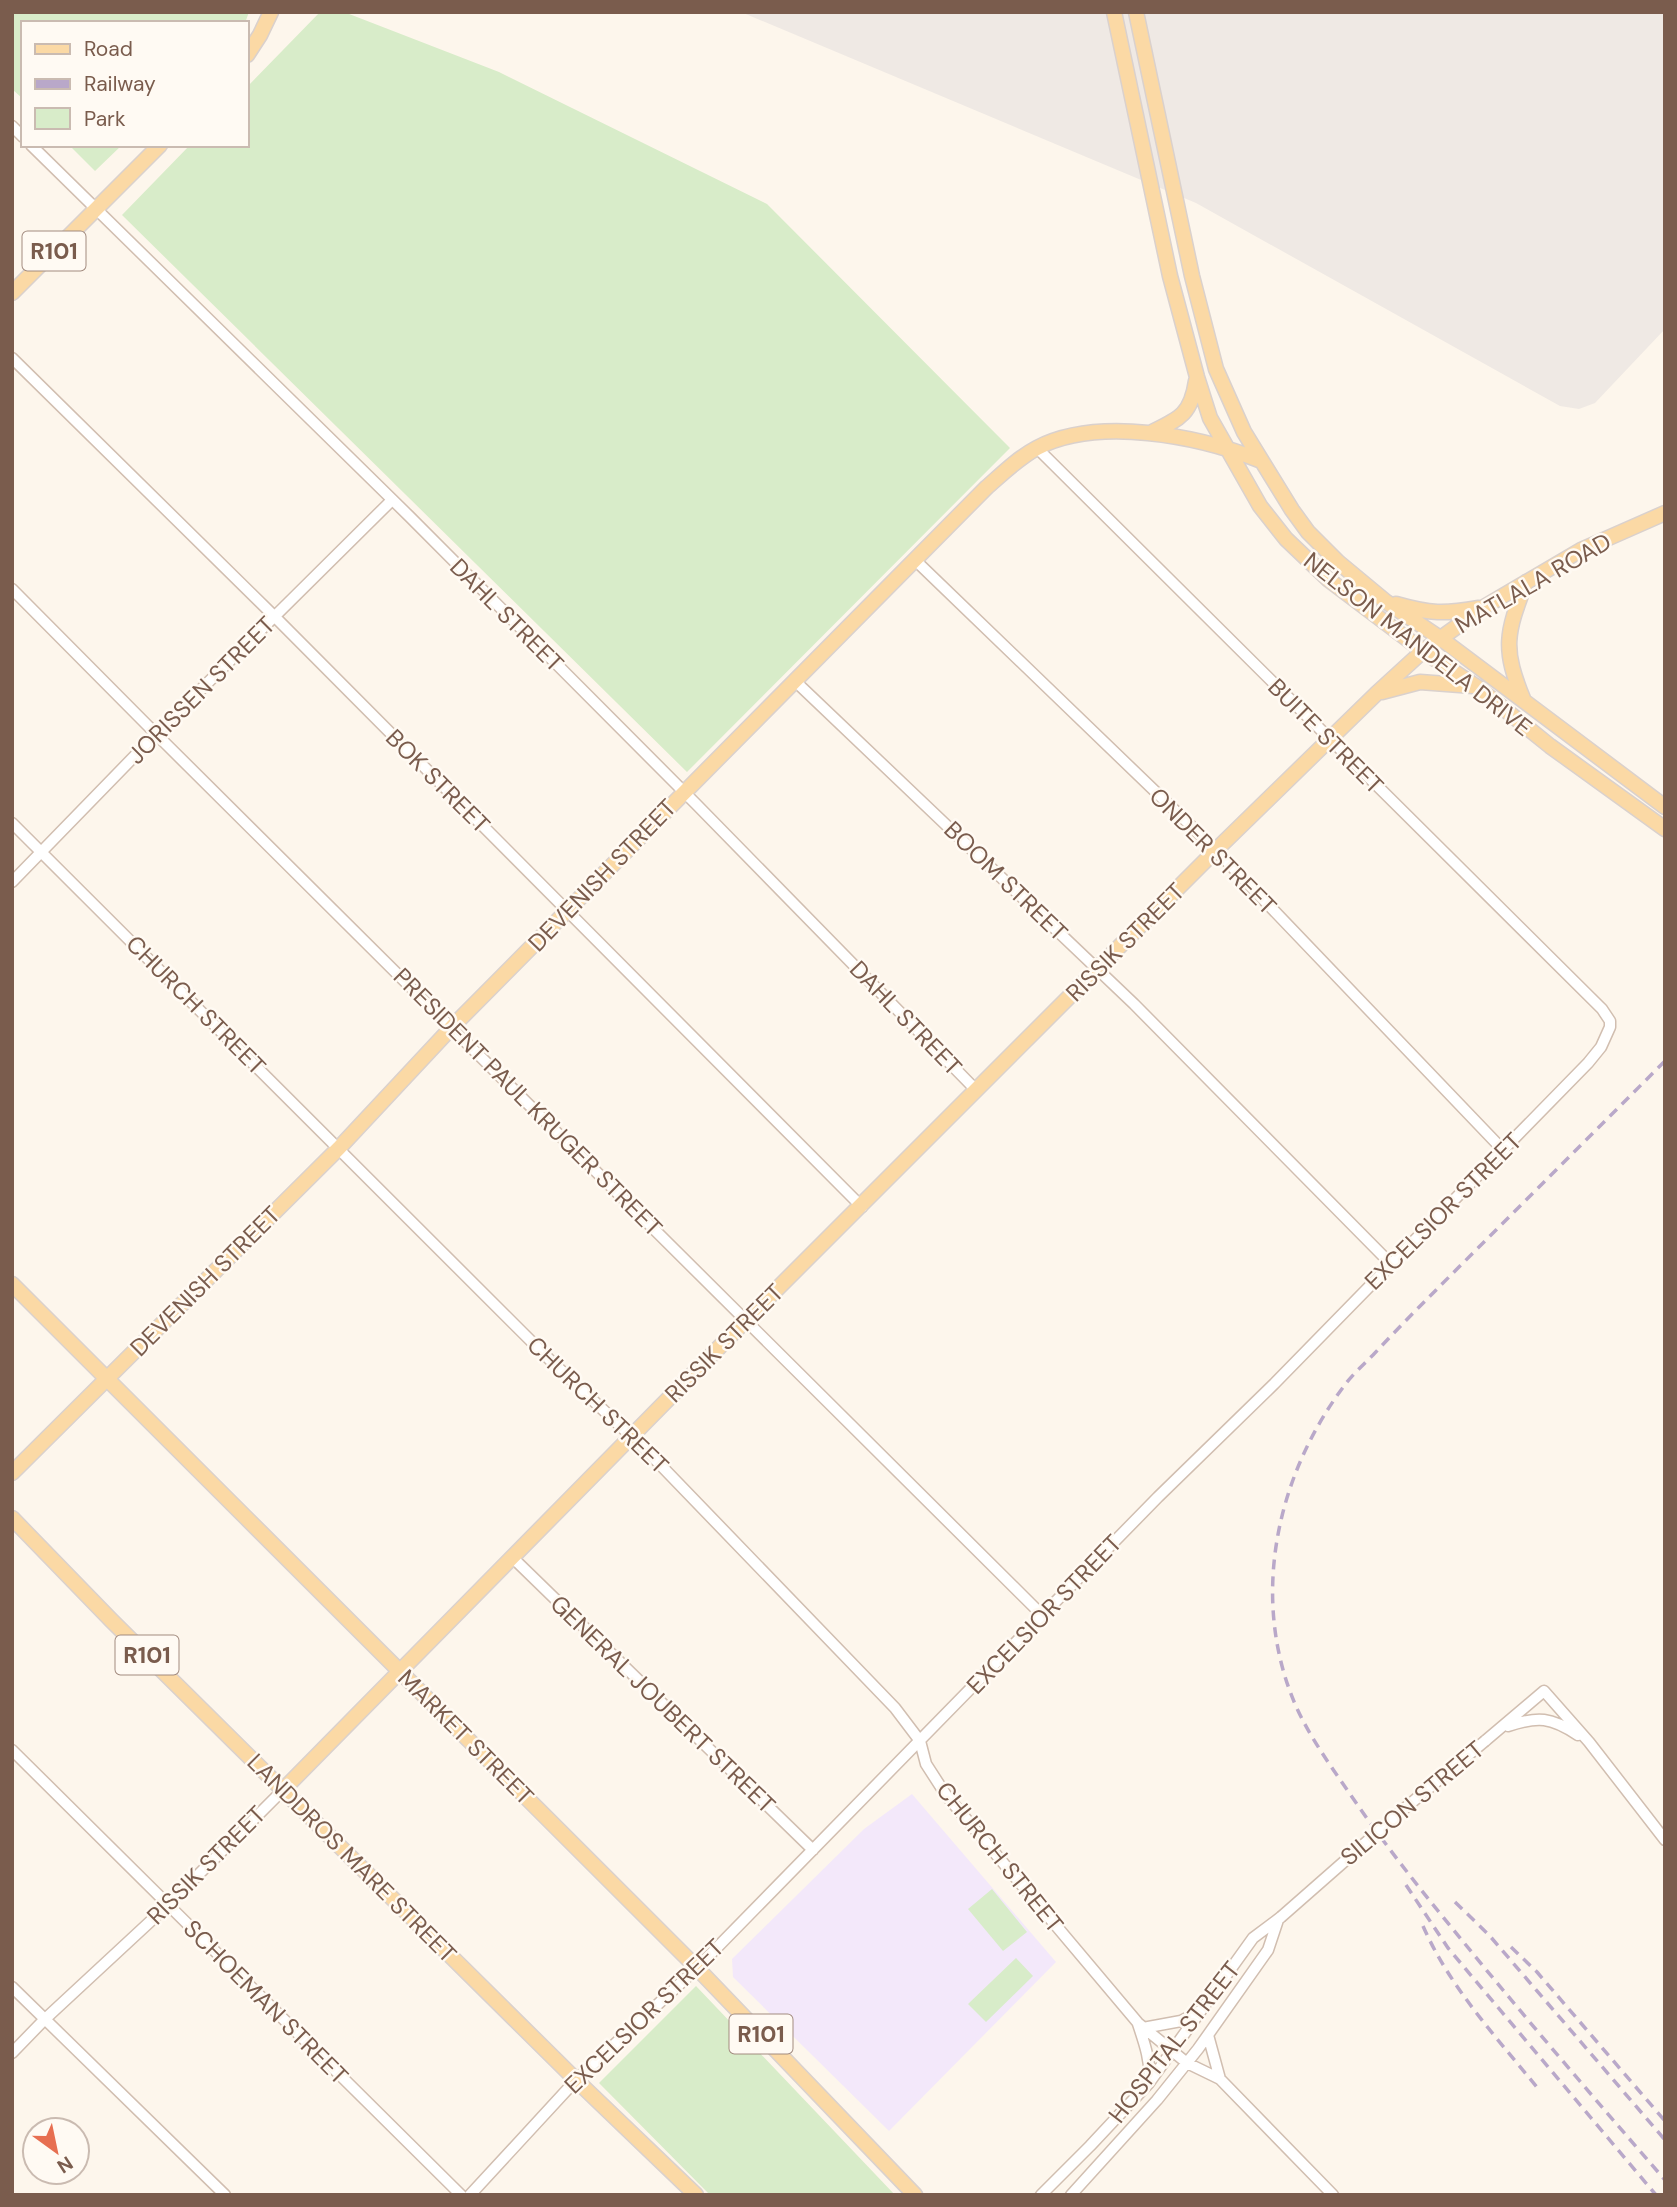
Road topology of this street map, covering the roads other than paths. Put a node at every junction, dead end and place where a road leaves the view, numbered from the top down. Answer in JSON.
{"nodes":[{"id":1,"x":271,"y":12,"type":"edge"},
{"id":2,"x":1114,"y":12,"type":"edge"},
{"id":3,"x":1136,"y":12,"type":"edge"},
{"id":4,"x":248,"y":53,"type":"edge"},
{"id":5,"x":33,"y":147,"type":"edge"},
{"id":6,"x":158,"y":147,"type":"edge"},
{"id":7,"x":96,"y":210,"type":"junction"},
{"id":8,"x":12,"y":293,"type":"edge"},
{"id":9,"x":12,"y":358,"type":"edge"},
{"id":10,"x":1197,"y":377,"type":"junction"},
{"id":11,"x":1150,"y":433,"type":"junction"},
{"id":12,"x":1225,"y":447,"type":"junction"},
{"id":13,"x":1037,"y":448,"type":"junction"},
{"id":14,"x":1259,"y":460,"type":"junction"},
{"id":15,"x":392,"y":500,"type":"junction"},
{"id":16,"x":1665,"y":513,"type":"edge"},
{"id":17,"x":914,"y":559,"type":"junction"},
{"id":18,"x":1528,"y":581,"type":"junction"},
{"id":19,"x":12,"y":589,"type":"edge"},
{"id":20,"x":1385,"y":601,"type":"junction"},
{"id":21,"x":1483,"y":607,"type":"junction"},
{"id":22,"x":274,"y":616,"type":"junction"},
{"id":23,"x":1440,"y":638,"type":"junction"},
{"id":24,"x":1423,"y":651,"type":"junction"},
{"id":25,"x":795,"y":681,"type":"junction"},
{"id":26,"x":1477,"y":687,"type":"junction"},
{"id":27,"x":1376,"y":694,"type":"junction"},
{"id":28,"x":1525,"y":704,"type":"junction"},
{"id":29,"x":156,"y":734,"type":"junction"},
{"id":30,"x":1329,"y":740,"type":"junction"},
{"id":31,"x":683,"y":792,"type":"junction"},
{"id":32,"x":1665,"y":807,"type":"edge"},
{"id":33,"x":12,"y":823,"type":"edge"},
{"id":34,"x":1665,"y":830,"type":"edge"},
{"id":35,"x":1216,"y":850,"type":"junction"},
{"id":36,"x":42,"y":853,"type":"junction"},
{"id":37,"x":12,"y":882,"type":"edge"},
{"id":38,"x":567,"y":911,"type":"junction"},
{"id":39,"x":1098,"y":970,"type":"junction"},
{"id":40,"x":452,"y":1027,"type":"junction"},
{"id":41,"x":1610,"y":1027,"type":"joint"},
{"id":42,"x":977,"y":1091,"type":"junction"},
{"id":43,"x":339,"y":1148,"type":"junction"},
{"id":44,"x":1504,"y":1151,"type":"junction"},
{"id":45,"x":862,"y":1207,"type":"junction"},
{"id":46,"x":1390,"y":1263,"type":"junction"},
{"id":47,"x":12,"y":1284,"type":"edge"},
{"id":48,"x":747,"y":1319,"type":"junction"},
{"id":49,"x":107,"y":1380,"type":"junction"},
{"id":50,"x":631,"y":1437,"type":"junction"},
{"id":51,"x":12,"y":1473,"type":"edge"},
{"id":52,"x":12,"y":1518,"type":"edge"},
{"id":53,"x":513,"y":1558,"type":"junction"},
{"id":54,"x":1043,"y":1616,"type":"junction"},
{"id":55,"x":399,"y":1671,"type":"junction"},
{"id":56,"x":1502,"y":1727,"type":"junction"},
{"id":57,"x":920,"y":1741,"type":"junction"},
{"id":58,"x":1589,"y":1742,"type":"junction"},
{"id":59,"x":12,"y":1749,"type":"edge"},
{"id":60,"x":283,"y":1790,"type":"junction"},
{"id":61,"x":1665,"y":1840,"type":"edge"},
{"id":62,"x":813,"y":1850,"type":"junction"},
{"id":63,"x":168,"y":1905,"type":"junction"},
{"id":64,"x":1279,"y":1919,"type":"junction"},
{"id":65,"x":696,"y":1968,"type":"junction"},
{"id":66,"x":12,"y":1987,"type":"edge"},
{"id":67,"x":1203,"y":2009,"type":"junction"},
{"id":68,"x":44,"y":2020,"type":"junction"},
{"id":69,"x":1141,"y":2026,"type":"junction"},
{"id":70,"x":1208,"y":2035,"type":"junction"},
{"id":71,"x":1172,"y":2052,"type":"junction"},
{"id":72,"x":12,"y":2053,"type":"edge"},
{"id":73,"x":1187,"y":2063,"type":"junction"},
{"id":74,"x":1220,"y":2079,"type":"junction"},
{"id":75,"x":576,"y":2080,"type":"junction"},
{"id":76,"x":1149,"y":2083,"type":"junction"},
{"id":77,"x":225,"y":2195,"type":"edge"},
{"id":78,"x":461,"y":2195,"type":"edge"},
{"id":79,"x":470,"y":2195,"type":"edge"},
{"id":80,"x":696,"y":2195,"type":"edge"},
{"id":81,"x":915,"y":2195,"type":"edge"},
{"id":82,"x":1041,"y":2195,"type":"edge"},
{"id":83,"x":1070,"y":2195,"type":"edge"},
{"id":84,"x":1333,"y":2195,"type":"edge"}],
"edges":[{"from":1,"to":4,"type":"main road"},
{"from":2,"to":10,"type":"main road","name":"NELSON MANDELA DRIVE"},
{"from":3,"to":14,"type":"main road","name":"NELSON MANDELA DRIVE"},
{"from":5,"to":7,"type":"street","name":"DAHL STREET"},
{"from":6,"to":7,"type":"main road","number":"R101"},
{"from":7,"to":8,"type":"main road","number":"R101"},
{"from":7,"to":15,"type":"street","name":"DAHL STREET"},
{"from":9,"to":22,"type":"street","name":"BOK STREET"},
{"from":10,"to":11,"type":"main road"},
{"from":10,"to":12,"type":"main road","name":"NELSON MANDELA DRIVE"},
{"from":11,"to":12,"type":"main road","name":"DEVENISH STREET"},
{"from":11,"to":13,"type":"main road","name":"DEVENISH STREET"},
{"from":12,"to":14,"type":"main road","name":"DEVENISH STREET"},
{"from":12,"to":24,"type":"main road","name":"NELSON MANDELA DRIVE"},
{"from":13,"to":17,"type":"main road","name":"DEVENISH STREET"},
{"from":13,"to":30,"type":"street","name":"BUITE STREET"},
{"from":14,"to":20,"type":"main road","name":"NELSON MANDELA DRIVE"},
{"from":15,"to":22,"type":"street","name":"JORISSEN STREET"},
{"from":15,"to":31,"type":"street","name":"DAHL STREET"},
{"from":16,"to":18,"type":"main road","name":"MATLALA ROAD"},
{"from":17,"to":25,"type":"main road","name":"DEVENISH STREET"},
{"from":17,"to":35,"type":"street","name":"ONDER STREET"},
{"from":18,"to":21,"type":"main road","name":"MATLALA ROAD"},
{"from":18,"to":28,"type":"main road"},
{"from":19,"to":29,"type":"street","name":"PRESIDENT PAUL KRUGER STREET"},
{"from":20,"to":21,"type":"main road"},
{"from":20,"to":23,"type":"main road","name":"NELSON MANDELA DRIVE"},
{"from":21,"to":23,"type":"main road","name":"MATLALA ROAD"},
{"from":22,"to":29,"type":"street","name":"JORISSEN STREET"},
{"from":22,"to":38,"type":"street","name":"BOK STREET"},
{"from":23,"to":24,"type":"main road","name":"RISSIK STREET"},
{"from":23,"to":28,"type":"main road","name":"NELSON MANDELA DRIVE"},
{"from":24,"to":26,"type":"main road","name":"NELSON MANDELA DRIVE"},
{"from":24,"to":27,"type":"main road","name":"RISSIK STREET"},
{"from":25,"to":31,"type":"main road","name":"DEVENISH STREET"},
{"from":25,"to":39,"type":"street","name":"BOOM STREET"},
{"from":26,"to":27,"type":"main road"},
{"from":26,"to":34,"type":"main road","name":"NELSON MANDELA DRIVE"},
{"from":27,"to":30,"type":"main road","name":"RISSIK STREET"},
{"from":28,"to":32,"type":"main road","name":"NELSON MANDELA DRIVE"},
{"from":29,"to":36,"type":"street","name":"JORISSEN STREET"},
{"from":29,"to":40,"type":"street","name":"PRESIDENT PAUL KRUGER STREET"},
{"from":30,"to":35,"type":"main road","name":"RISSIK STREET"},
{"from":30,"to":41,"type":"street","name":"BUITE STREET"},
{"from":31,"to":38,"type":"main road","name":"DEVENISH STREET"},
{"from":31,"to":42,"type":"street","name":"DAHL STREET"},
{"from":33,"to":36,"type":"street","name":"CHURCH STREET"},
{"from":35,"to":39,"type":"main road","name":"RISSIK STREET"},
{"from":35,"to":44,"type":"street","name":"ONDER STREET"},
{"from":36,"to":37,"type":"street","name":"JORISSEN STREET"},
{"from":36,"to":43,"type":"street","name":"CHURCH STREET"},
{"from":38,"to":40,"type":"main road","name":"DEVENISH STREET"},
{"from":38,"to":45,"type":"street","name":"BOK STREET"},
{"from":39,"to":42,"type":"main road","name":"RISSIK STREET"},
{"from":39,"to":46,"type":"street","name":"BOOM STREET"},
{"from":40,"to":43,"type":"main road","name":"DEVENISH STREET"},
{"from":40,"to":48,"type":"street","name":"PRESIDENT PAUL KRUGER STREET"},
{"from":41,"to":44,"type":"street","name":"EXCELSIOR STREET"},
{"from":42,"to":45,"type":"main road","name":"RISSIK STREET"},
{"from":43,"to":49,"type":"main road","name":"DEVENISH STREET"},
{"from":43,"to":50,"type":"street","name":"CHURCH STREET"},
{"from":44,"to":46,"type":"street","name":"EXCELSIOR STREET"},
{"from":45,"to":48,"type":"main road","name":"RISSIK STREET"},
{"from":46,"to":54,"type":"street","name":"EXCELSIOR STREET"},
{"from":47,"to":49,"type":"main road","name":"MARKET STREET","number":"R101"},
{"from":48,"to":50,"type":"main road","name":"RISSIK STREET"},
{"from":48,"to":54,"type":"street","name":"PRESIDENT PAUL KRUGER STREET"},
{"from":49,"to":51,"type":"main road","name":"DEVENISH STREET"},
{"from":49,"to":55,"type":"main road","name":"MARKET STREET","number":"R101"},
{"from":50,"to":53,"type":"main road","name":"RISSIK STREET"},
{"from":50,"to":57,"type":"street","name":"CHURCH STREET"},
{"from":52,"to":60,"type":"main road","name":"LANDDROS MARE STREET","number":"R101"},
{"from":53,"to":55,"type":"main road","name":"RISSIK STREET"},
{"from":53,"to":62,"type":"street","name":"GENERAL JOUBERT STREET"},
{"from":54,"to":57,"type":"street","name":"EXCELSIOR STREET"},
{"from":55,"to":60,"type":"main road","name":"RISSIK STREET"},
{"from":55,"to":65,"type":"main road","name":"MARKET STREET","number":"R101"},
{"from":56,"to":58,"type":"street"},
{"from":56,"to":58,"type":"street","name":"SILICON STREET"},
{"from":56,"to":64,"type":"street","name":"SILICON STREET","bridge":true},
{"from":57,"to":62,"type":"street","name":"EXCELSIOR STREET"},
{"from":57,"to":69,"type":"street","name":"CHURCH STREET"},
{"from":58,"to":61,"type":"street"},
{"from":59,"to":63,"type":"street","name":"SCHOEMAN STREET"},
{"from":60,"to":63,"type":"street","name":"RISSIK STREET"},
{"from":60,"to":75,"type":"main road","name":"LANDDROS MARE STREET","number":"R101"},
{"from":62,"to":65,"type":"street","name":"EXCELSIOR STREET"},
{"from":63,"to":68,"type":"street","name":"RISSIK STREET"},
{"from":63,"to":78,"type":"street","name":"SCHOEMAN STREET"},
{"from":64,"to":67,"type":"street","name":"HOSPITAL STREET"},
{"from":64,"to":70,"type":"street","name":"HOSPITAL STREET"},
{"from":65,"to":75,"type":"street","name":"EXCELSIOR STREET"},
{"from":65,"to":81,"type":"main road","name":"MARKET STREET","number":"R101"},
{"from":66,"to":68,"type":"street"},
{"from":67,"to":69,"type":"street"},
{"from":67,"to":71,"type":"street","name":"HOSPITAL STREET"},
{"from":68,"to":72,"type":"street","name":"RISSIK STREET"},
{"from":68,"to":77,"type":"street"},
{"from":69,"to":71,"type":"street","name":"CHURCH STREET"},
{"from":69,"to":76,"type":"street","name":"CHURCH STREET"},
{"from":70,"to":73,"type":"street","name":"HOSPITAL STREET"},
{"from":70,"to":74,"type":"street","name":"CHURCH STREET"},
{"from":71,"to":73,"type":"street","name":"CHURCH STREET"},
{"from":71,"to":76,"type":"street","name":"HOSPITAL STREET"},
{"from":73,"to":74,"type":"street","name":"CHURCH STREET"},
{"from":73,"to":83,"type":"street","name":"HOSPITAL STREET"},
{"from":74,"to":84,"type":"street","name":"CHURCH STREET"},
{"from":75,"to":79,"type":"street","name":"EXCELSIOR STREET"},
{"from":75,"to":80,"type":"main road","name":"LANDDROS MARE STREET","number":"R101"},
{"from":76,"to":82,"type":"street","name":"HOSPITAL STREET"}]}
